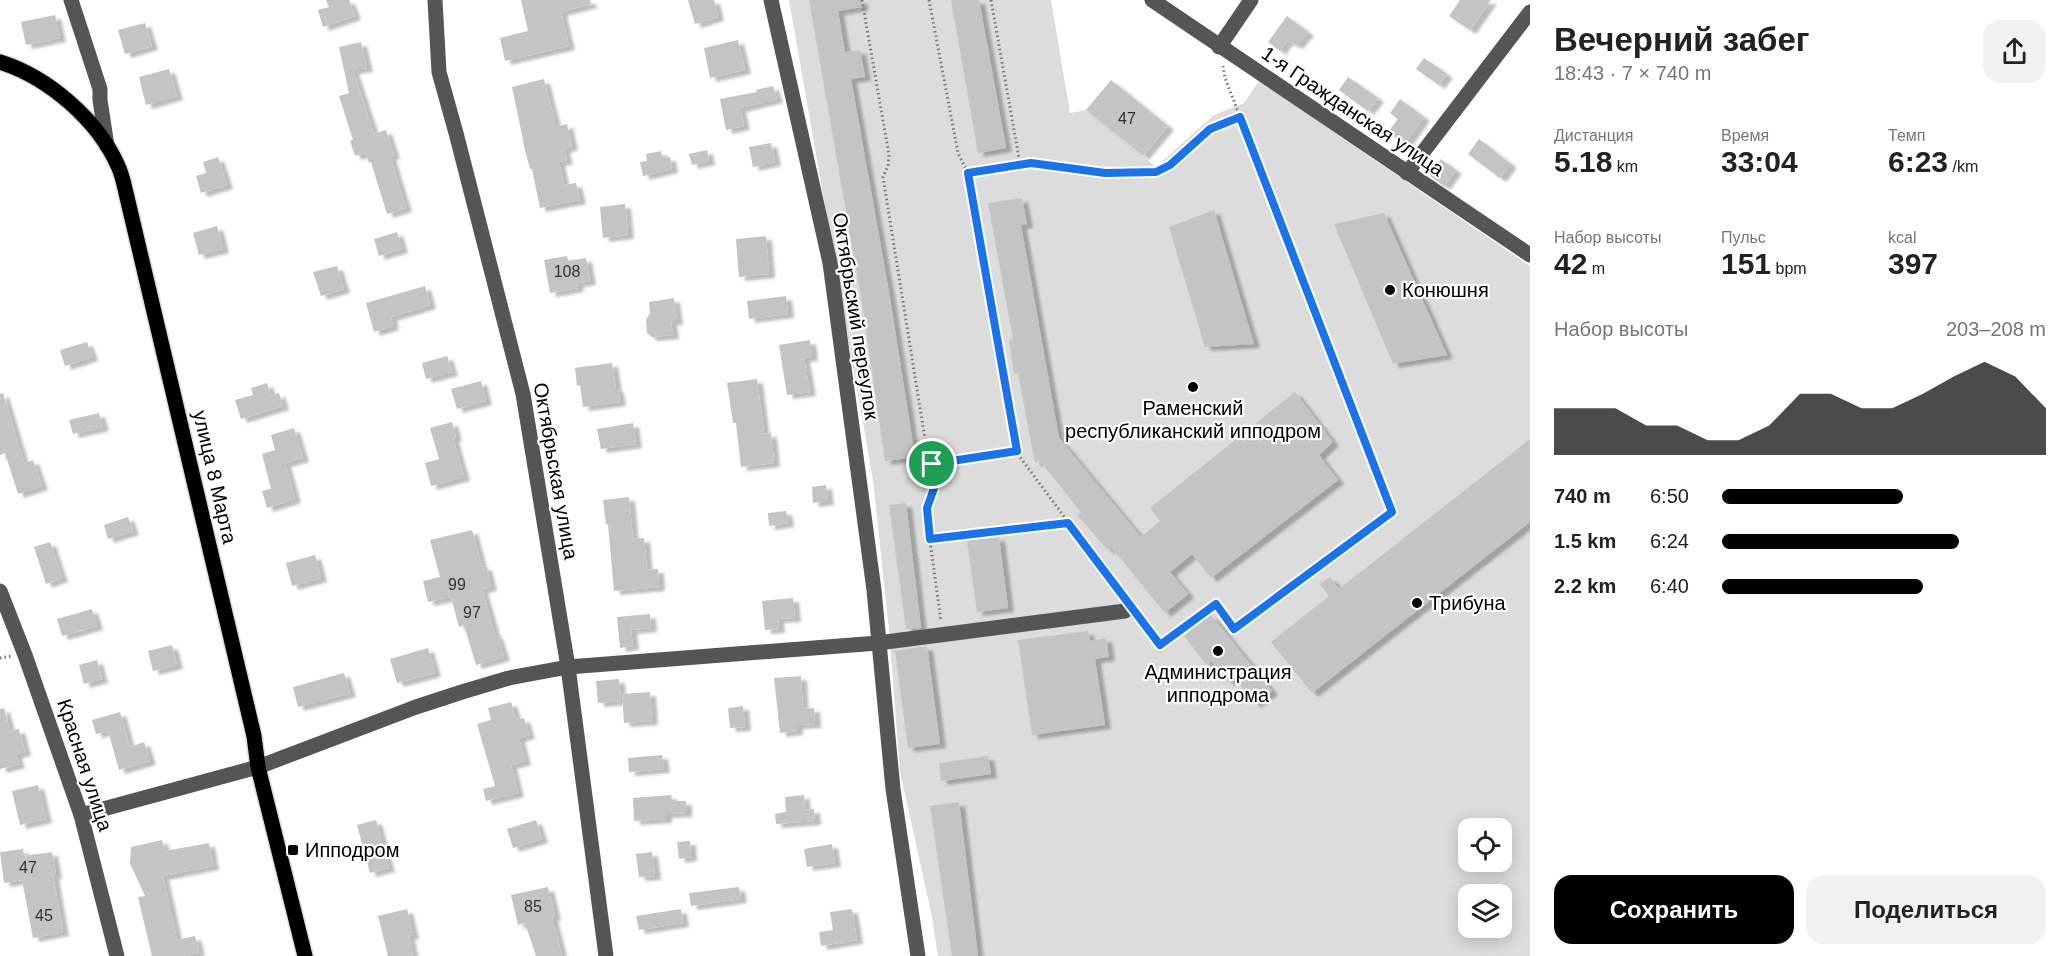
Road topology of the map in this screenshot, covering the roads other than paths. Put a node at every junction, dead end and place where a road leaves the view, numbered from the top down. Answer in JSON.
{"nodes":[{"id":1,"x":71,"y":0,"type":"edge"},
{"id":2,"x":435,"y":0,"type":"edge"},
{"id":3,"x":771,"y":0,"type":"edge"},
{"id":4,"x":1152,"y":0,"type":"edge"},
{"id":5,"x":1251,"y":0,"type":"edge"},
{"id":6,"x":1530,"y":12,"type":"edge"},
{"id":7,"x":1220,"y":47,"type":"junction"},
{"id":8,"x":0,"y":62,"type":"edge"},
{"id":9,"x":107,"y":146,"type":"junction"},
{"id":10,"x":1407,"y":173,"type":"junction"},
{"id":11,"x":1530,"y":255,"type":"edge"},
{"id":12,"x":0,"y":591,"type":"edge"},
{"id":13,"x":1128,"y":607,"type":"road end"},
{"id":14,"x":878,"y":643,"type":"junction"},
{"id":15,"x":568,"y":668,"type":"junction"},
{"id":16,"x":258,"y":767,"type":"junction"},
{"id":17,"x":81,"y":815,"type":"junction"},
{"id":18,"x":117,"y":956,"type":"edge"},
{"id":19,"x":305,"y":956,"type":"edge"},
{"id":20,"x":606,"y":956,"type":"edge"},
{"id":21,"x":918,"y":956,"type":"edge"}],
"edges":[{"from":1,"to":9,"type":"street"},
{"from":2,"to":15,"type":"street","name":"Октябрьская улица"},
{"from":3,"to":14,"type":"street","name":"Октябрьский переулок"},
{"from":4,"to":7,"type":"street","name":"1-я Гражданская улица"},
{"from":5,"to":7,"type":"street"},
{"from":6,"to":10,"type":"street"},
{"from":7,"to":10,"type":"street","name":"1-я Гражданская улица"},
{"from":8,"to":9,"type":"main road","name":"улица 8 Марта"},
{"from":9,"to":16,"type":"main road","name":"улица 8 Марта"},
{"from":10,"to":11,"type":"street","name":"1-я Гражданская улица"},
{"from":12,"to":17,"type":"street","name":"Красная улица"},
{"from":13,"to":14,"type":"street"},
{"from":14,"to":15,"type":"street"},
{"from":14,"to":21,"type":"street","name":"Октябрьский переулок"},
{"from":15,"to":16,"type":"street"},
{"from":15,"to":20,"type":"street","name":"Октябрьская улица"},
{"from":16,"to":17,"type":"street"},
{"from":16,"to":19,"type":"main road","name":"улица 8 Марта"},
{"from":17,"to":18,"type":"street","name":"Красная улица"}]}
